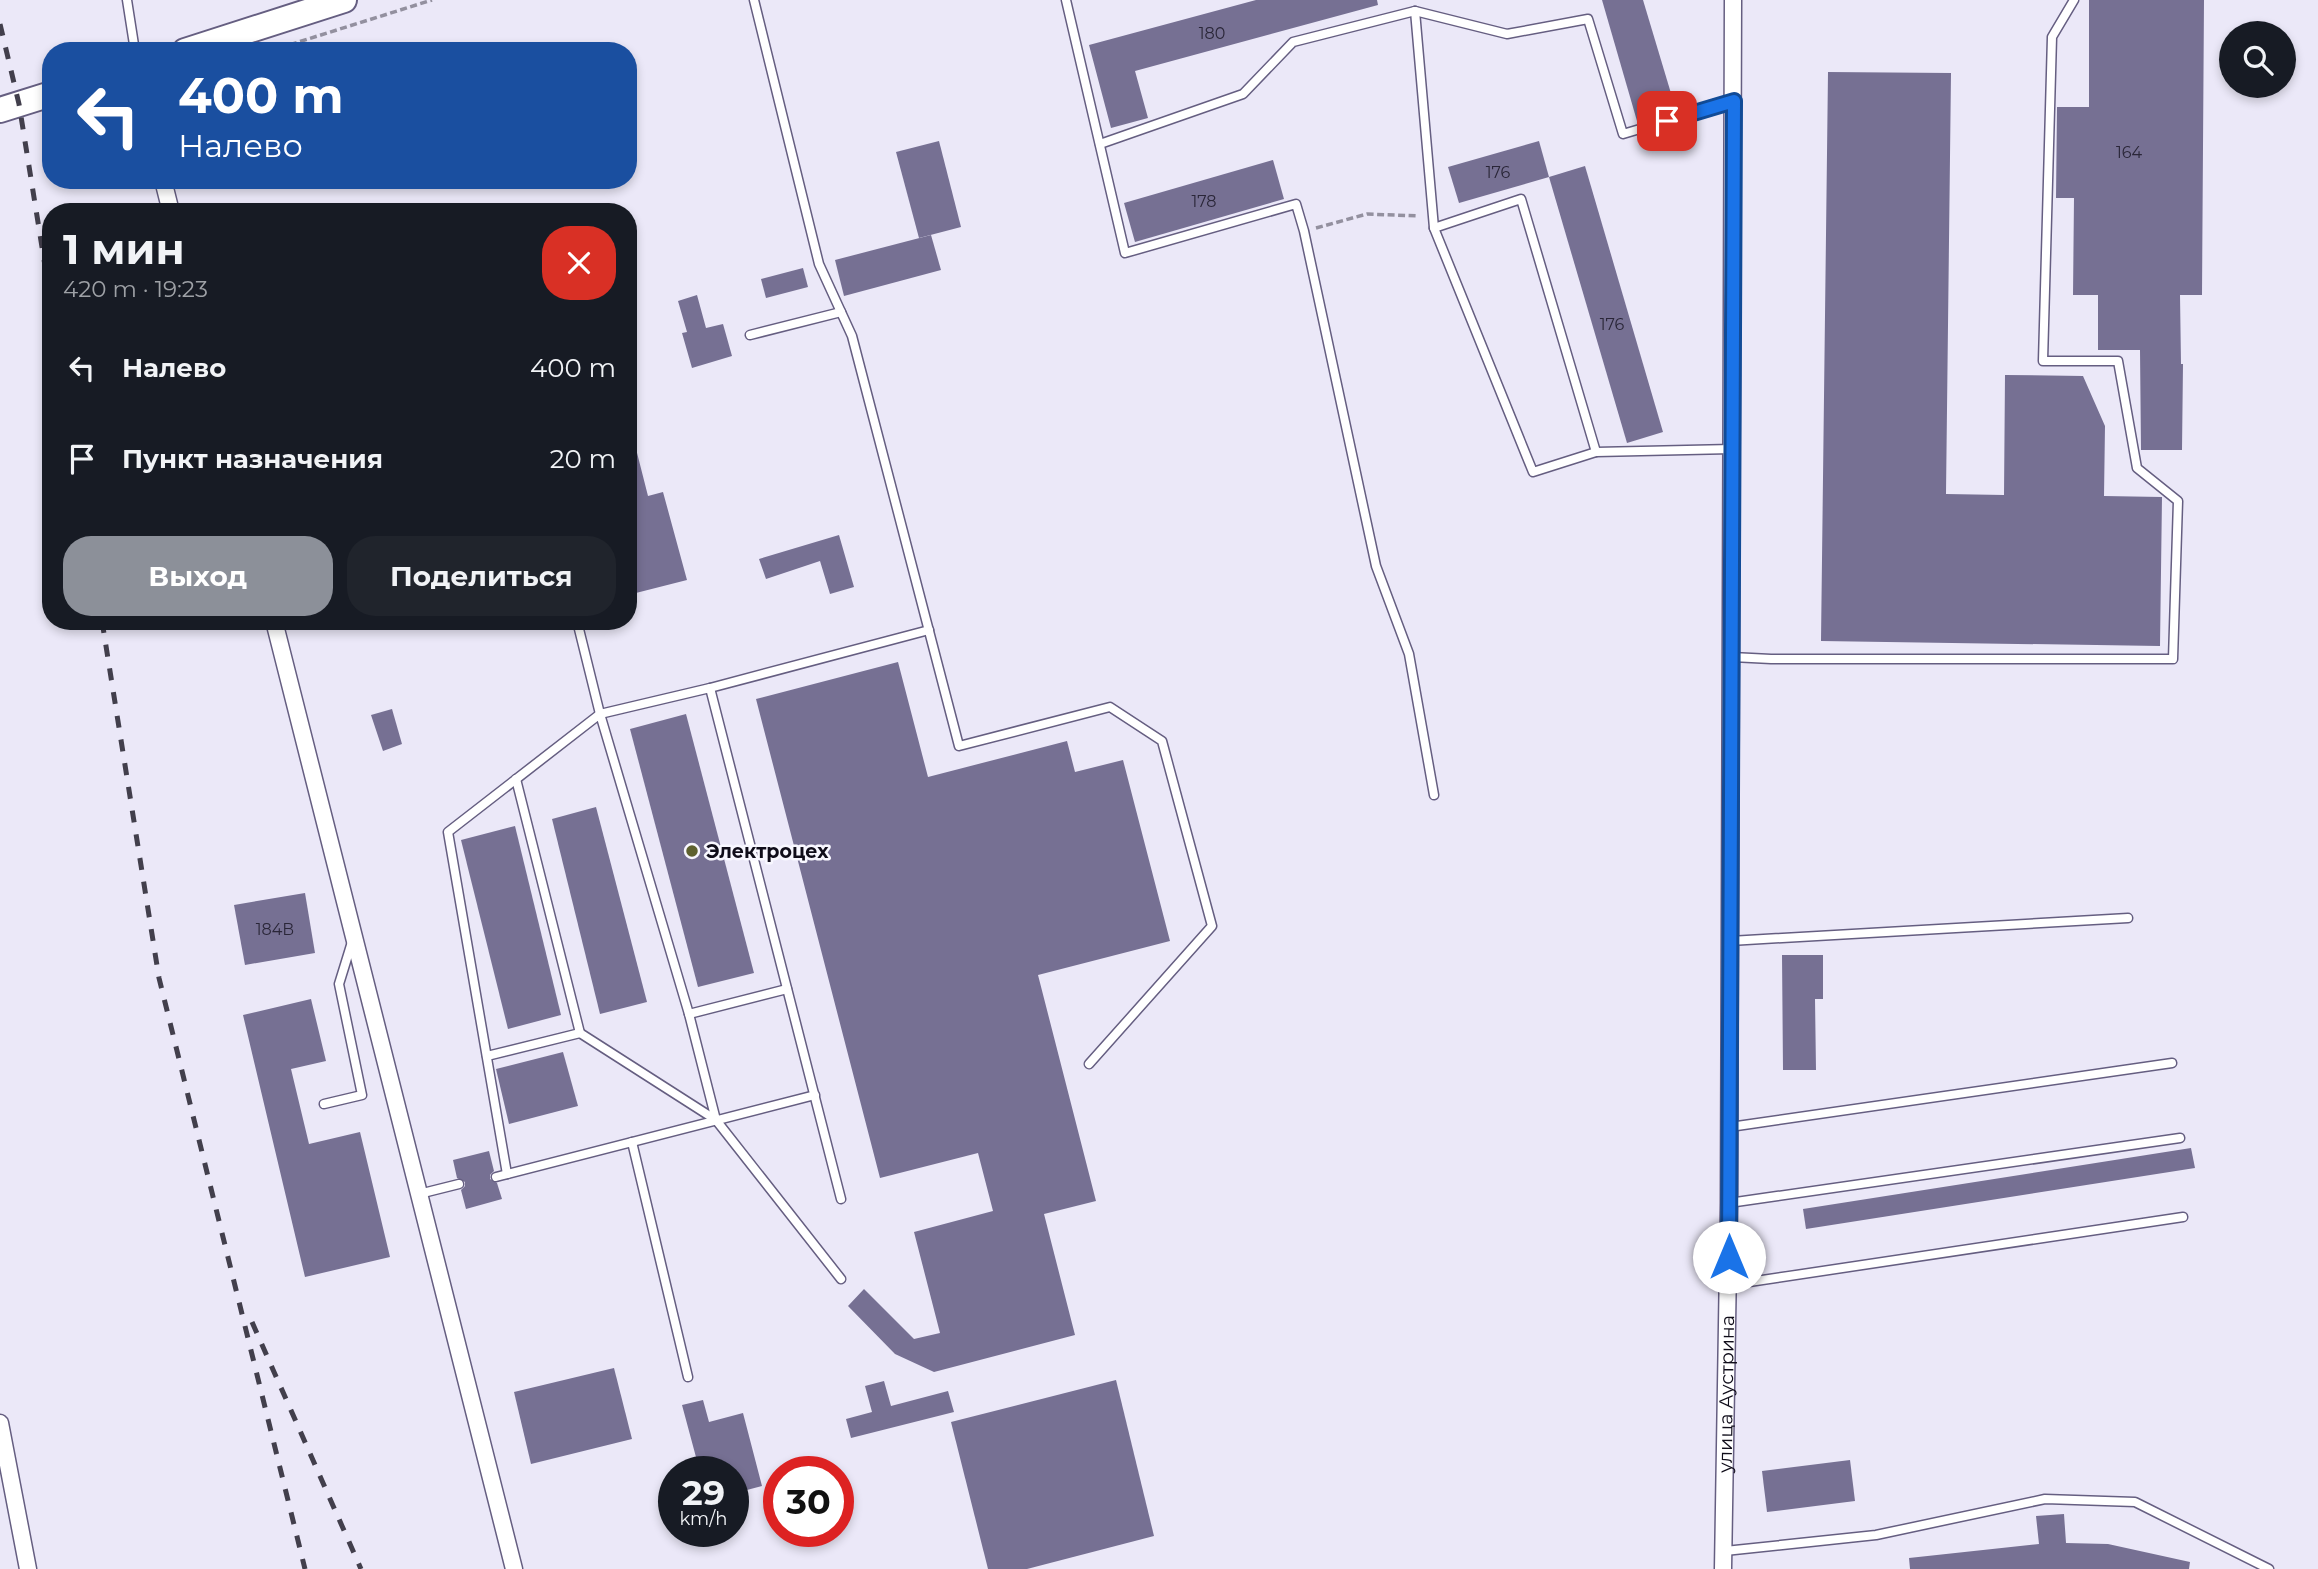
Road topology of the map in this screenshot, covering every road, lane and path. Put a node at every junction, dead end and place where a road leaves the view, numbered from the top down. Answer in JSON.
{"nodes":[{"id":1,"x":127,"y":0,"type":"edge"},
{"id":2,"x":344,"y":0,"type":"edge"},
{"id":3,"x":432,"y":0,"type":"edge"},
{"id":4,"x":754,"y":0,"type":"edge"},
{"id":5,"x":1066,"y":0,"type":"edge"},
{"id":6,"x":1733,"y":0,"type":"edge"},
{"id":7,"x":2074,"y":0,"type":"edge"},
{"id":8,"x":1415,"y":11,"type":"junction"},
{"id":9,"x":134,"y":42,"type":"edge"},
{"id":10,"x":213,"y":42,"type":"edge"},
{"id":11,"x":299,"y":42,"type":"edge"},
{"id":12,"x":42,"y":97,"type":"edge"},
{"id":13,"x":1734,"y":101,"type":"junction"},
{"id":14,"x":0,"y":110,"type":"edge"},
{"id":15,"x":1100,"y":144,"type":"junction"},
{"id":16,"x":1431,"y":216,"type":"junction"},
{"id":17,"x":1434,"y":228,"type":"junction"},
{"id":18,"x":1304,"y":231,"type":"junction"},
{"id":19,"x":841,"y":312,"type":"junction"},
{"id":20,"x":750,"y":335,"type":"dead end"},
{"id":21,"x":1732,"y":449,"type":"junction"},
{"id":22,"x":1597,"y":452,"type":"junction"},
{"id":23,"x":276,"y":630,"type":"edge"},
{"id":24,"x":579,"y":630,"type":"edge"},
{"id":25,"x":929,"y":630,"type":"junction"},
{"id":26,"x":1731,"y":657,"type":"junction"},
{"id":27,"x":710,"y":688,"type":"junction"},
{"id":28,"x":600,"y":713,"type":"junction"},
{"id":29,"x":516,"y":779,"type":"junction"},
{"id":30,"x":1434,"y":795,"type":"dead end"},
{"id":31,"x":2128,"y":918,"type":"dead end"},
{"id":32,"x":354,"y":936,"type":"junction"},
{"id":33,"x":1730,"y":941,"type":"junction"},
{"id":34,"x":787,"y":989,"type":"junction"},
{"id":35,"x":689,"y":1014,"type":"junction"},
{"id":36,"x":580,"y":1033,"type":"junction"},
{"id":37,"x":487,"y":1056,"type":"junction"},
{"id":38,"x":2172,"y":1063,"type":"dead end"},
{"id":39,"x":1089,"y":1065,"type":"dead end"},
{"id":40,"x":815,"y":1095,"type":"junction"},
{"id":41,"x":324,"y":1104,"type":"dead end"},
{"id":42,"x":716,"y":1120,"type":"junction"},
{"id":43,"x":1730,"y":1127,"type":"junction"},
{"id":44,"x":2180,"y":1138,"type":"dead end"},
{"id":45,"x":632,"y":1142,"type":"junction"},
{"id":46,"x":507,"y":1174,"type":"junction"},
{"id":47,"x":496,"y":1177,"type":"dead end"},
{"id":48,"x":459,"y":1184,"type":"dead end"},
{"id":49,"x":419,"y":1194,"type":"junction"},
{"id":50,"x":841,"y":1199,"type":"dead end"},
{"id":51,"x":1729,"y":1203,"type":"junction"},
{"id":52,"x":2183,"y":1217,"type":"dead end"},
{"id":53,"x":841,"y":1279,"type":"dead end"},
{"id":54,"x":1729,"y":1285,"type":"junction"},
{"id":55,"x":688,"y":1377,"type":"dead end"},
{"id":56,"x":0,"y":1423,"type":"edge"},
{"id":57,"x":1725,"y":1551,"type":"junction"},
{"id":58,"x":28,"y":1569,"type":"edge"},
{"id":59,"x":514,"y":1569,"type":"edge"},
{"id":60,"x":1723,"y":1569,"type":"edge"},
{"id":61,"x":2269,"y":1569,"type":"edge"}],
"edges":[{"from":1,"to":9,"type":"lane"},
{"from":2,"to":10,"type":"main road"},
{"from":3,"to":11,"type":"path"},
{"from":4,"to":19,"type":"lane"},
{"from":5,"to":15,"type":"lane"},
{"from":6,"to":13,"type":"street","name":"улица Аустрина"},
{"from":7,"to":26,"type":"lane"},
{"from":8,"to":13,"type":"lane"},
{"from":8,"to":15,"type":"lane"},
{"from":8,"to":16,"type":"lane"},
{"from":12,"to":14,"type":"main road"},
{"from":13,"to":21,"type":"street","name":"улица Аустрина"},
{"from":15,"to":18,"type":"lane"},
{"from":16,"to":17,"type":"lane"},
{"from":16,"to":18,"type":"path"},
{"from":17,"to":22,"type":"lane"},
{"from":17,"to":22,"type":"lane"},
{"from":18,"to":30,"type":"lane"},
{"from":19,"to":20,"type":"lane"},
{"from":19,"to":25,"type":"lane"},
{"from":21,"to":22,"type":"lane"},
{"from":21,"to":26,"type":"street","name":"улица Аустрина"},
{"from":23,"to":32,"type":"street"},
{"from":24,"to":28,"type":"lane"},
{"from":25,"to":27,"type":"lane"},
{"from":25,"to":39,"type":"lane"},
{"from":26,"to":33,"type":"street","name":"улица Аустрина"},
{"from":27,"to":28,"type":"lane"},
{"from":27,"to":34,"type":"lane"},
{"from":28,"to":29,"type":"lane"},
{"from":28,"to":35,"type":"lane"},
{"from":29,"to":36,"type":"lane"},
{"from":29,"to":37,"type":"lane"},
{"from":31,"to":33,"type":"lane"},
{"from":32,"to":41,"type":"lane"},
{"from":32,"to":49,"type":"street"},
{"from":33,"to":43,"type":"street","name":"улица Аустрина"},
{"from":34,"to":35,"type":"lane"},
{"from":34,"to":40,"type":"lane"},
{"from":35,"to":42,"type":"lane"},
{"from":36,"to":37,"type":"lane"},
{"from":36,"to":42,"type":"lane"},
{"from":37,"to":46,"type":"lane"},
{"from":38,"to":43,"type":"lane"},
{"from":40,"to":42,"type":"lane"},
{"from":40,"to":50,"type":"lane"},
{"from":42,"to":45,"type":"lane"},
{"from":42,"to":53,"type":"lane"},
{"from":43,"to":51,"type":"street","name":"улица Аустрина"},
{"from":44,"to":51,"type":"lane"},
{"from":45,"to":46,"type":"lane"},
{"from":45,"to":55,"type":"lane"},
{"from":46,"to":47,"type":"lane"},
{"from":48,"to":49,"type":"lane"},
{"from":49,"to":59,"type":"street"},
{"from":51,"to":54,"type":"street","name":"улица Аустрина"},
{"from":52,"to":54,"type":"lane"},
{"from":54,"to":57,"type":"street","name":"улица Аустрина"},
{"from":56,"to":58,"type":"street"},
{"from":57,"to":60,"type":"street","name":"улица Аустрина"},
{"from":57,"to":61,"type":"lane"}]}
